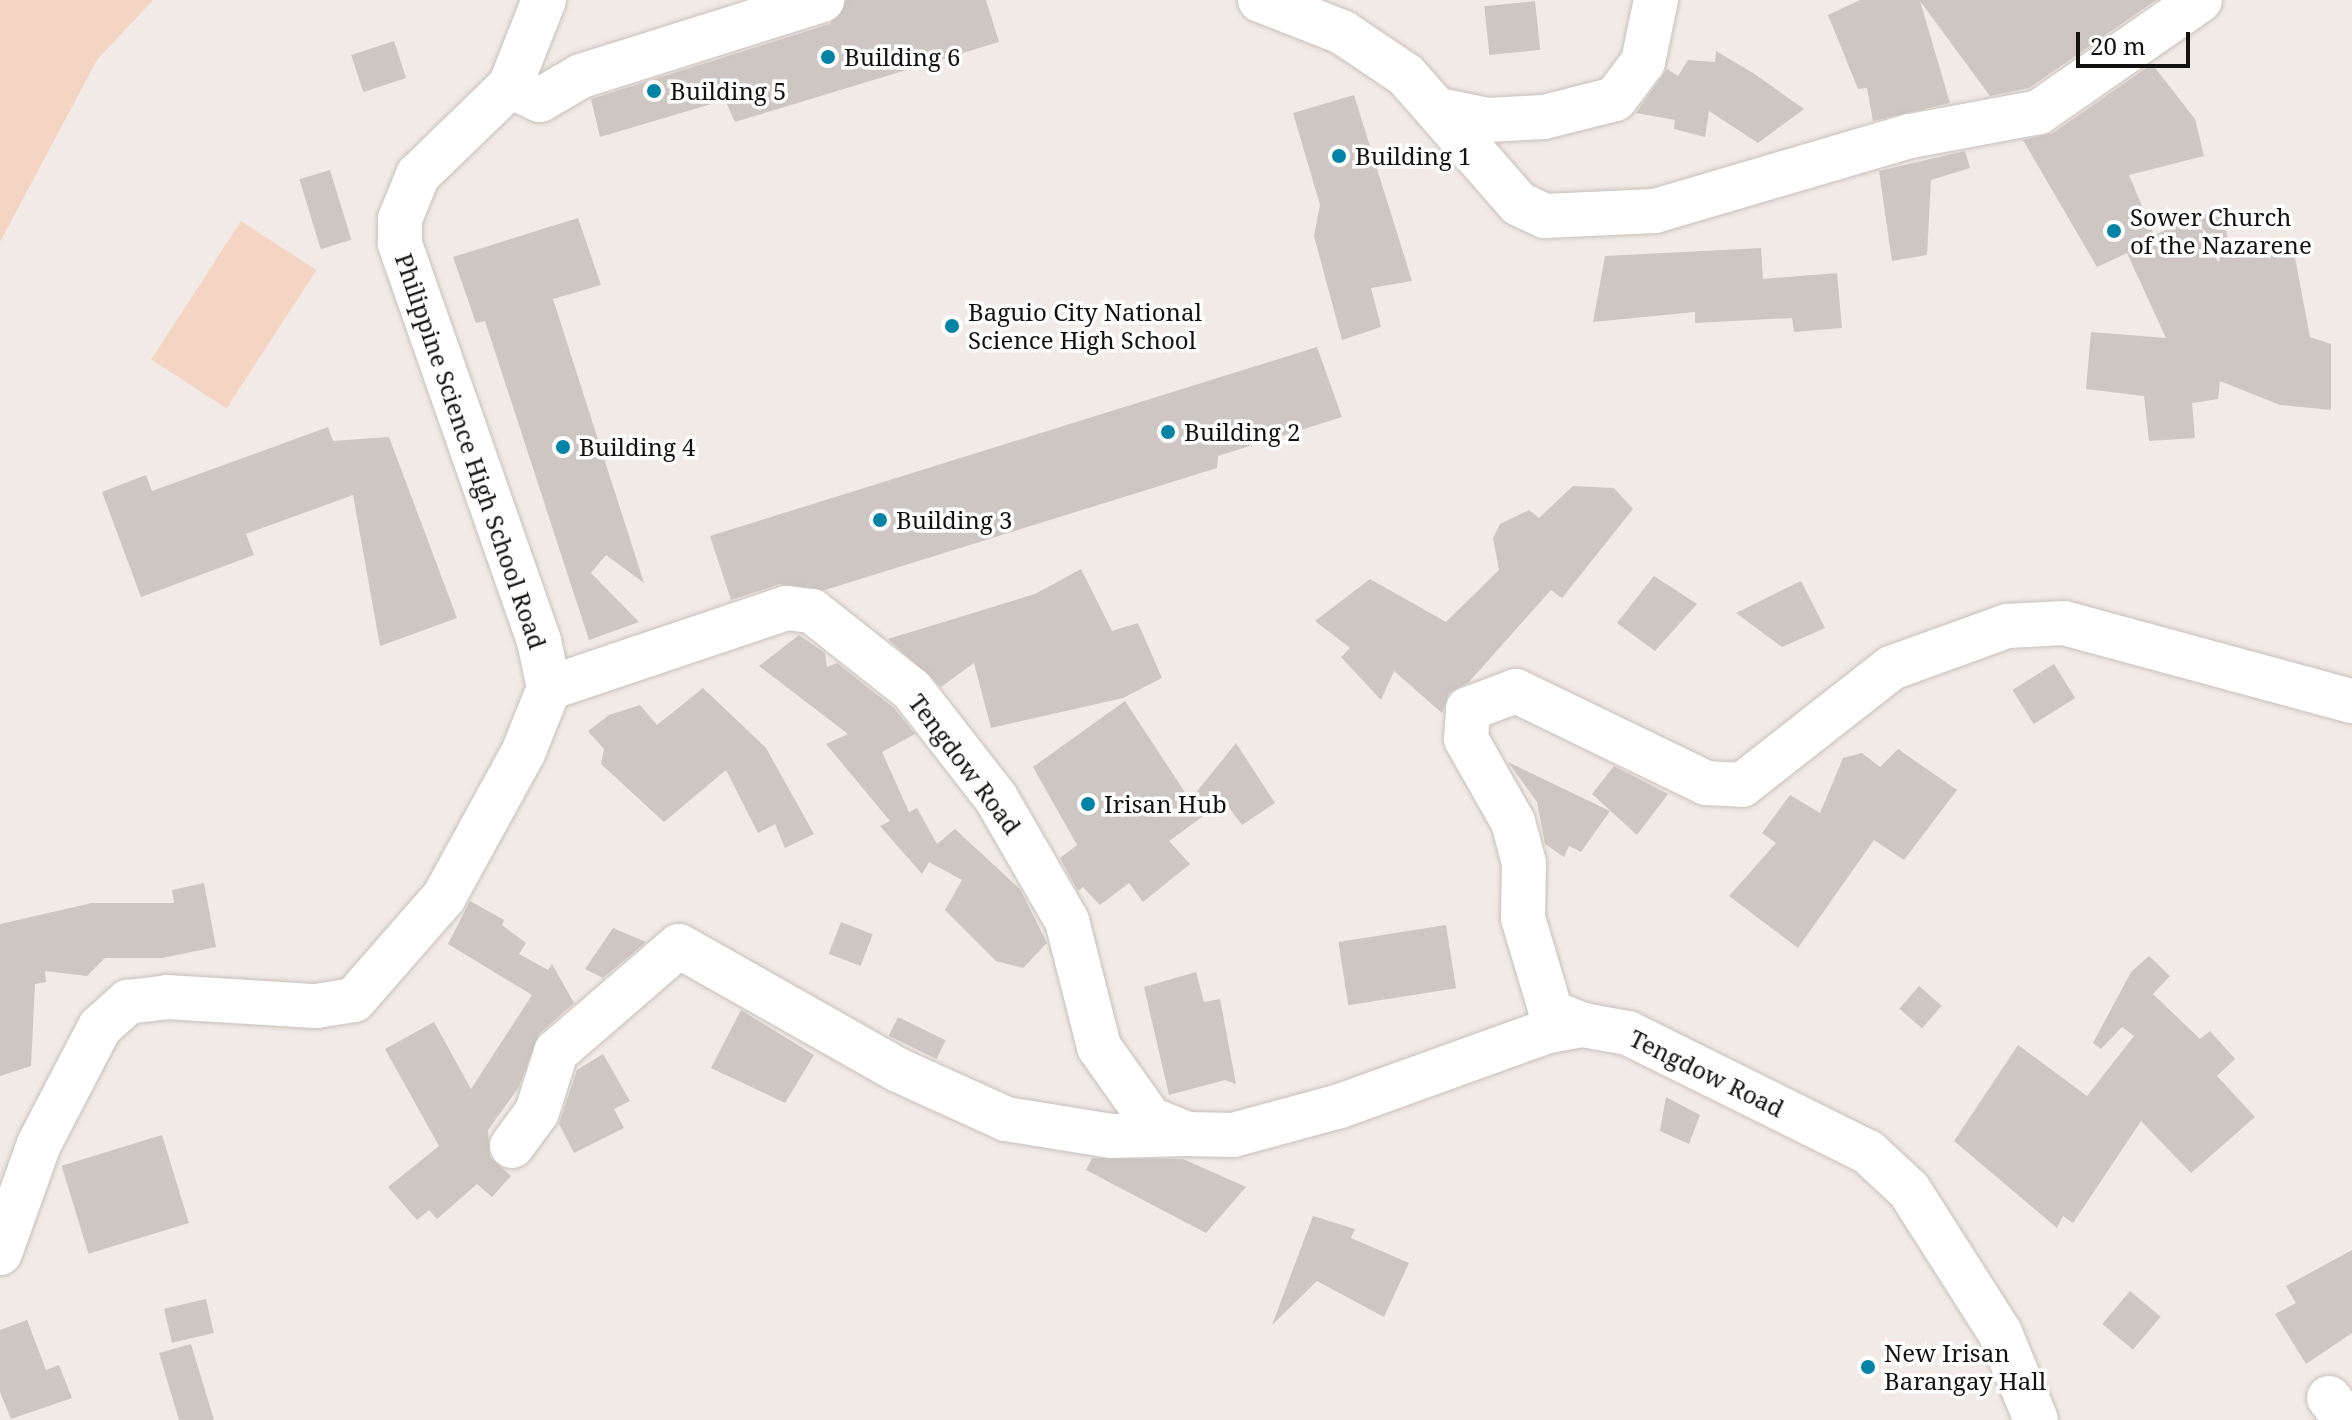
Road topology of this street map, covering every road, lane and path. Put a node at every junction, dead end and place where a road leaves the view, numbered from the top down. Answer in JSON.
{"nodes":[{"id":1,"x":544,"y":0,"type":"edge"},
{"id":2,"x":822,"y":0,"type":"edge"},
{"id":3,"x":1260,"y":0,"type":"edge"},
{"id":4,"x":1656,"y":0,"type":"edge"},
{"id":5,"x":2200,"y":0,"type":"edge"},
{"id":6,"x":510,"y":86,"type":"junction"},
{"id":7,"x":1439,"y":110,"type":"junction"},
{"id":8,"x":549,"y":688,"type":"junction"},
{"id":9,"x":2352,"y":701,"type":"edge"},
{"id":10,"x":1583,"y":1025,"type":"junction"},
{"id":11,"x":1187,"y":1134,"type":"junction"},
{"id":12,"x":512,"y":1146,"type":"dead end"},
{"id":13,"x":0,"y":1253,"type":"edge"},
{"id":14,"x":2036,"y":1420,"type":"edge"}],
"edges":[{"from":1,"to":6,"type":"street","name":"Philippine Science High School Road"},
{"from":2,"to":6,"type":"street"},
{"from":3,"to":7,"type":"street"},
{"from":4,"to":7,"type":"street"},
{"from":5,"to":7,"type":"street"},
{"from":6,"to":8,"type":"street","name":"Philippine Science High School Road"},
{"from":8,"to":11,"type":"street","name":"Tengdow Road"},
{"from":8,"to":13,"type":"street"},
{"from":9,"to":10,"type":"street"},
{"from":10,"to":11,"type":"street","name":"Tengdow Road"},
{"from":10,"to":14,"type":"street","name":"Tengdow Road"},
{"from":11,"to":12,"type":"street","name":"Tengdow Road"}]}
